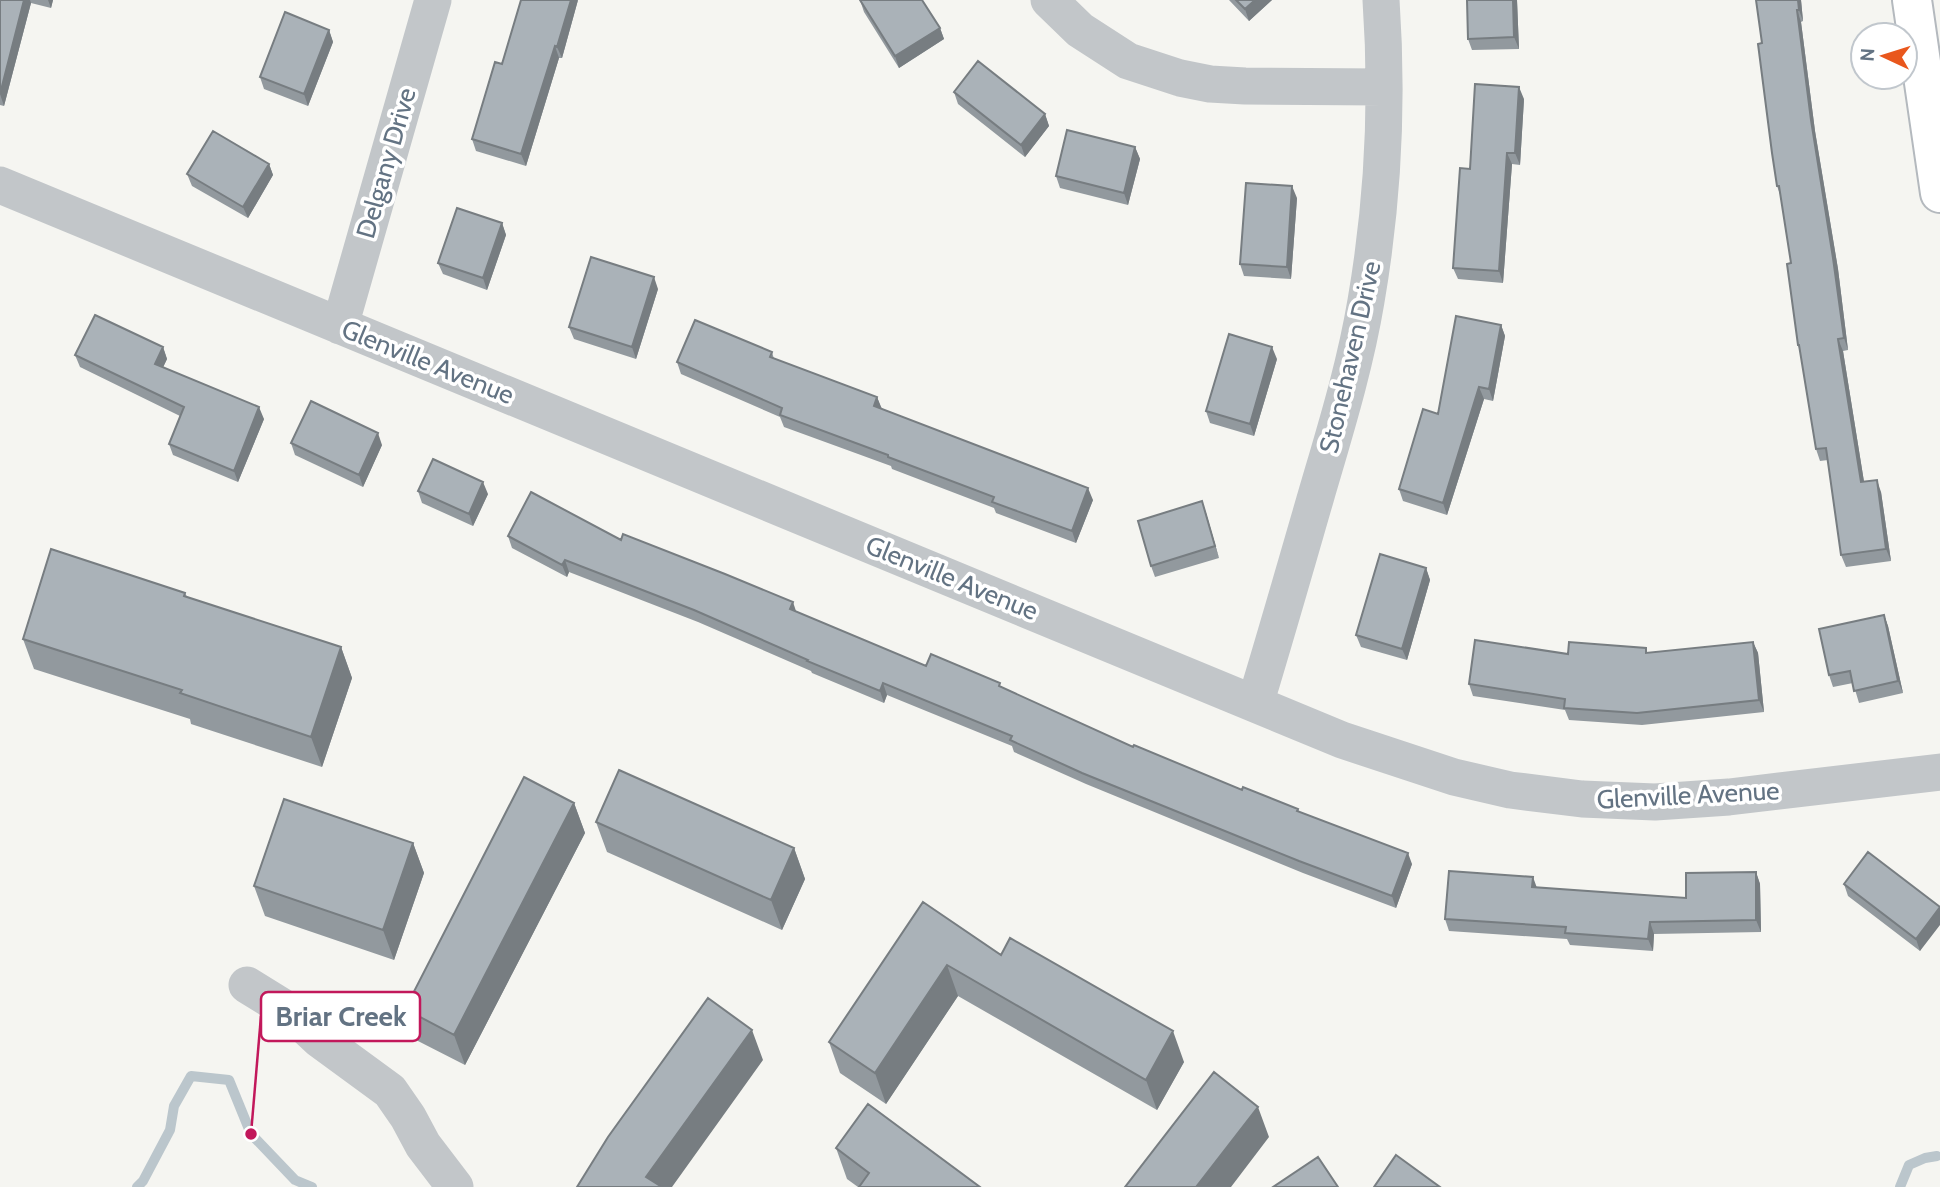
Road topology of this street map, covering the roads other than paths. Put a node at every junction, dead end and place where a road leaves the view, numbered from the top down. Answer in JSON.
{"nodes":[{"id":1,"x":433,"y":0,"type":"edge"},
{"id":2,"x":1049,"y":0,"type":"edge"},
{"id":3,"x":1381,"y":0,"type":"edge"},
{"id":4,"x":1912,"y":0,"type":"edge"},
{"id":5,"x":1383,"y":87,"type":"junction"},
{"id":6,"x":0,"y":185,"type":"edge"},
{"id":7,"x":1940,"y":193,"type":"edge"},
{"id":8,"x":340,"y":326,"type":"junction"},
{"id":9,"x":1255,"y":704,"type":"junction"},
{"id":10,"x":1940,"y":772,"type":"edge"},
{"id":11,"x":247,"y":985,"type":"dead end"},
{"id":12,"x":455,"y":1187,"type":"edge"}],
"edges":[{"from":1,"to":8,"type":"street","name":"Delgany Drive"},
{"from":2,"to":5,"type":"street"},
{"from":3,"to":5,"type":"street","name":"Stonehaven Drive"},
{"from":4,"to":7,"type":"street"},
{"from":5,"to":9,"type":"street","name":"Stonehaven Drive"},
{"from":6,"to":8,"type":"street","name":"Glenville Avenue"},
{"from":8,"to":9,"type":"street","name":"Glenville Avenue"},
{"from":9,"to":10,"type":"street","name":"Glenville Avenue"},
{"from":11,"to":12,"type":"street"}]}
